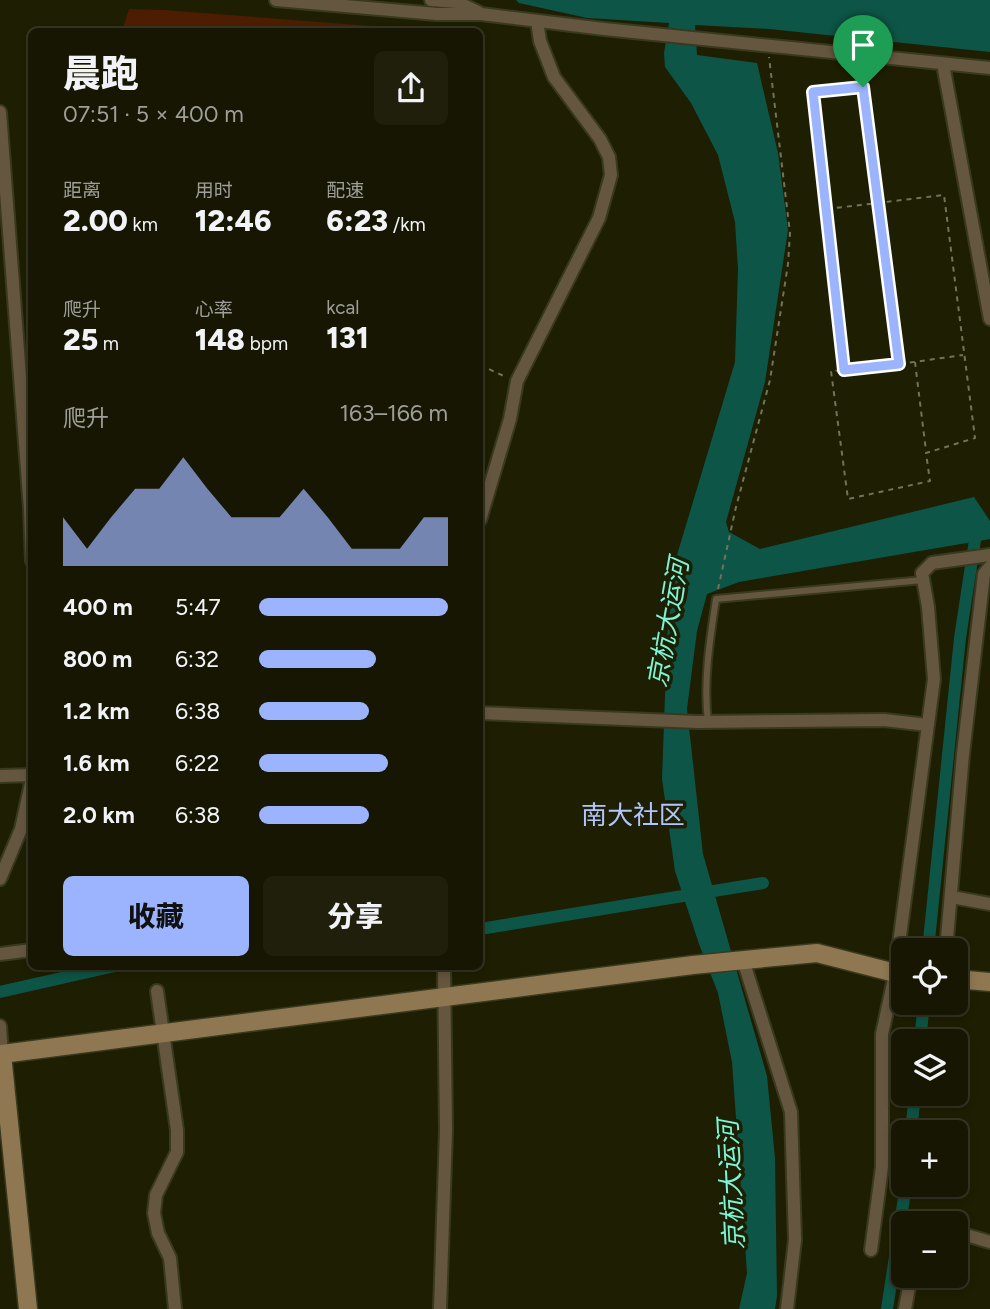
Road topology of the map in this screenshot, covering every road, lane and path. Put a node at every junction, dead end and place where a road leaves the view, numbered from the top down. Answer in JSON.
{"nodes":[{"id":1,"x":276,"y":0,"type":"edge"},
{"id":2,"x":431,"y":0,"type":"edge"},
{"id":3,"x":481,"y":14,"type":"junction"},
{"id":4,"x":537,"y":21,"type":"junction"},
{"id":5,"x":771,"y":46,"type":"junction"},
{"id":6,"x":865,"y":55,"type":"junction"},
{"id":7,"x":943,"y":64,"type":"junction"},
{"id":8,"x":990,"y":68,"type":"edge"},
{"id":9,"x":863,"y":87,"type":"junction"},
{"id":10,"x":0,"y":112,"type":"edge"},
{"id":11,"x":826,"y":209,"type":"junction"},
{"id":12,"x":990,"y":319,"type":"edge"},
{"id":13,"x":965,"y":355,"type":"junction"},
{"id":14,"x":915,"y":362,"type":"junction"},
{"id":15,"x":899,"y":364,"type":"junction"},
{"id":16,"x":483,"y":367,"type":"edge"},
{"id":17,"x":844,"y":370,"type":"junction"},
{"id":18,"x":517,"y":381,"type":"junction"},
{"id":19,"x":926,"y":453,"type":"junction"},
{"id":20,"x":28,"y":483,"type":"edge"},
{"id":21,"x":483,"y":510,"type":"edge"},
{"id":22,"x":990,"y":555,"type":"edge"},
{"id":23,"x":990,"y":567,"type":"edge"},
{"id":24,"x":923,"y":580,"type":"junction"},
{"id":25,"x":717,"y":593,"type":"dead end"},
{"id":26,"x":483,"y":713,"type":"edge"},
{"id":27,"x":703,"y":722,"type":"junction"},
{"id":28,"x":928,"y":725,"type":"junction"},
{"id":29,"x":0,"y":776,"type":"edge"},
{"id":30,"x":28,"y":777,"type":"edge"},
{"id":31,"x":28,"y":796,"type":"edge"},
{"id":32,"x":0,"y":879,"type":"edge"},
{"id":33,"x":952,"y":897,"type":"junction"},
{"id":34,"x":990,"y":904,"type":"edge"},
{"id":35,"x":904,"y":938,"type":"edge"},
{"id":36,"x":947,"y":938,"type":"edge"},
{"id":37,"x":28,"y":950,"type":"edge"},
{"id":38,"x":0,"y":954,"type":"edge"},
{"id":39,"x":743,"y":960,"type":"junction"},
{"id":40,"x":444,"y":970,"type":"edge"},
{"id":41,"x":891,"y":973,"type":"edge"},
{"id":42,"x":968,"y":980,"type":"edge"},
{"id":43,"x":990,"y":982,"type":"edge"},
{"id":44,"x":158,"y":991,"type":"dead end"},
{"id":45,"x":443,"y":998,"type":"junction"},
{"id":46,"x":891,"y":1004,"type":"edge"},
{"id":47,"x":0,"y":1026,"type":"edge"},
{"id":48,"x":164,"y":1034,"type":"junction"},
{"id":49,"x":1,"y":1054,"type":"edge"},
{"id":50,"x":968,"y":1235,"type":"edge"},
{"id":51,"x":990,"y":1242,"type":"edge"},
{"id":52,"x":871,"y":1250,"type":"dead end"},
{"id":53,"x":909,"y":1288,"type":"edge"},
{"id":54,"x":28,"y":1309,"type":"edge"},
{"id":55,"x":175,"y":1309,"type":"edge"},
{"id":56,"x":440,"y":1309,"type":"edge"},
{"id":57,"x":787,"y":1309,"type":"edge"},
{"id":58,"x":905,"y":1309,"type":"edge"}],
"edges":[{"from":1,"to":3,"type":"street"},
{"from":2,"to":3,"type":"street"},
{"from":3,"to":4,"type":"street"},
{"from":4,"to":5,"type":"street"},
{"from":4,"to":18,"type":"street"},
{"from":5,"to":6,"type":"street"},
{"from":5,"to":25,"type":"path"},
{"from":6,"to":7,"type":"street"},
{"from":6,"to":9,"type":"path"},
{"from":7,"to":8,"type":"street"},
{"from":7,"to":12,"type":"street"},
{"from":9,"to":11,"type":"path"},
{"from":9,"to":15,"type":"path"},
{"from":10,"to":20,"type":"street"},
{"from":11,"to":13,"type":"path"},
{"from":11,"to":17,"type":"path"},
{"from":13,"to":14,"type":"path"},
{"from":13,"to":19,"type":"path"},
{"from":14,"to":15,"type":"path"},
{"from":14,"to":19,"type":"path"},
{"from":15,"to":17,"type":"path"},
{"from":16,"to":18,"type":"path"},
{"from":17,"to":19,"type":"path"},
{"from":18,"to":21,"type":"street"},
{"from":22,"to":24,"type":"street"},
{"from":23,"to":33,"type":"street"},
{"from":24,"to":27,"type":"lane"},
{"from":24,"to":28,"type":"street"},
{"from":26,"to":27,"type":"street"},
{"from":27,"to":28,"type":"street"},
{"from":28,"to":35,"type":"street"},
{"from":29,"to":30,"type":"street"},
{"from":31,"to":32,"type":"street"},
{"from":33,"to":34,"type":"street"},
{"from":33,"to":36,"type":"street"},
{"from":37,"to":38,"type":"street"},
{"from":39,"to":41,"type":"street"},
{"from":39,"to":45,"type":"street"},
{"from":39,"to":57,"type":"street"},
{"from":40,"to":45,"type":"street"},
{"from":42,"to":43,"type":"street"},
{"from":44,"to":48,"type":"street"},
{"from":45,"to":48,"type":"street"},
{"from":45,"to":56,"type":"street"},
{"from":46,"to":52,"type":"street"},
{"from":47,"to":49,"type":"street"},
{"from":48,"to":49,"type":"street"},
{"from":48,"to":55,"type":"street"},
{"from":49,"to":54,"type":"street"},
{"from":50,"to":51,"type":"street"},
{"from":53,"to":58,"type":"street"}]}
